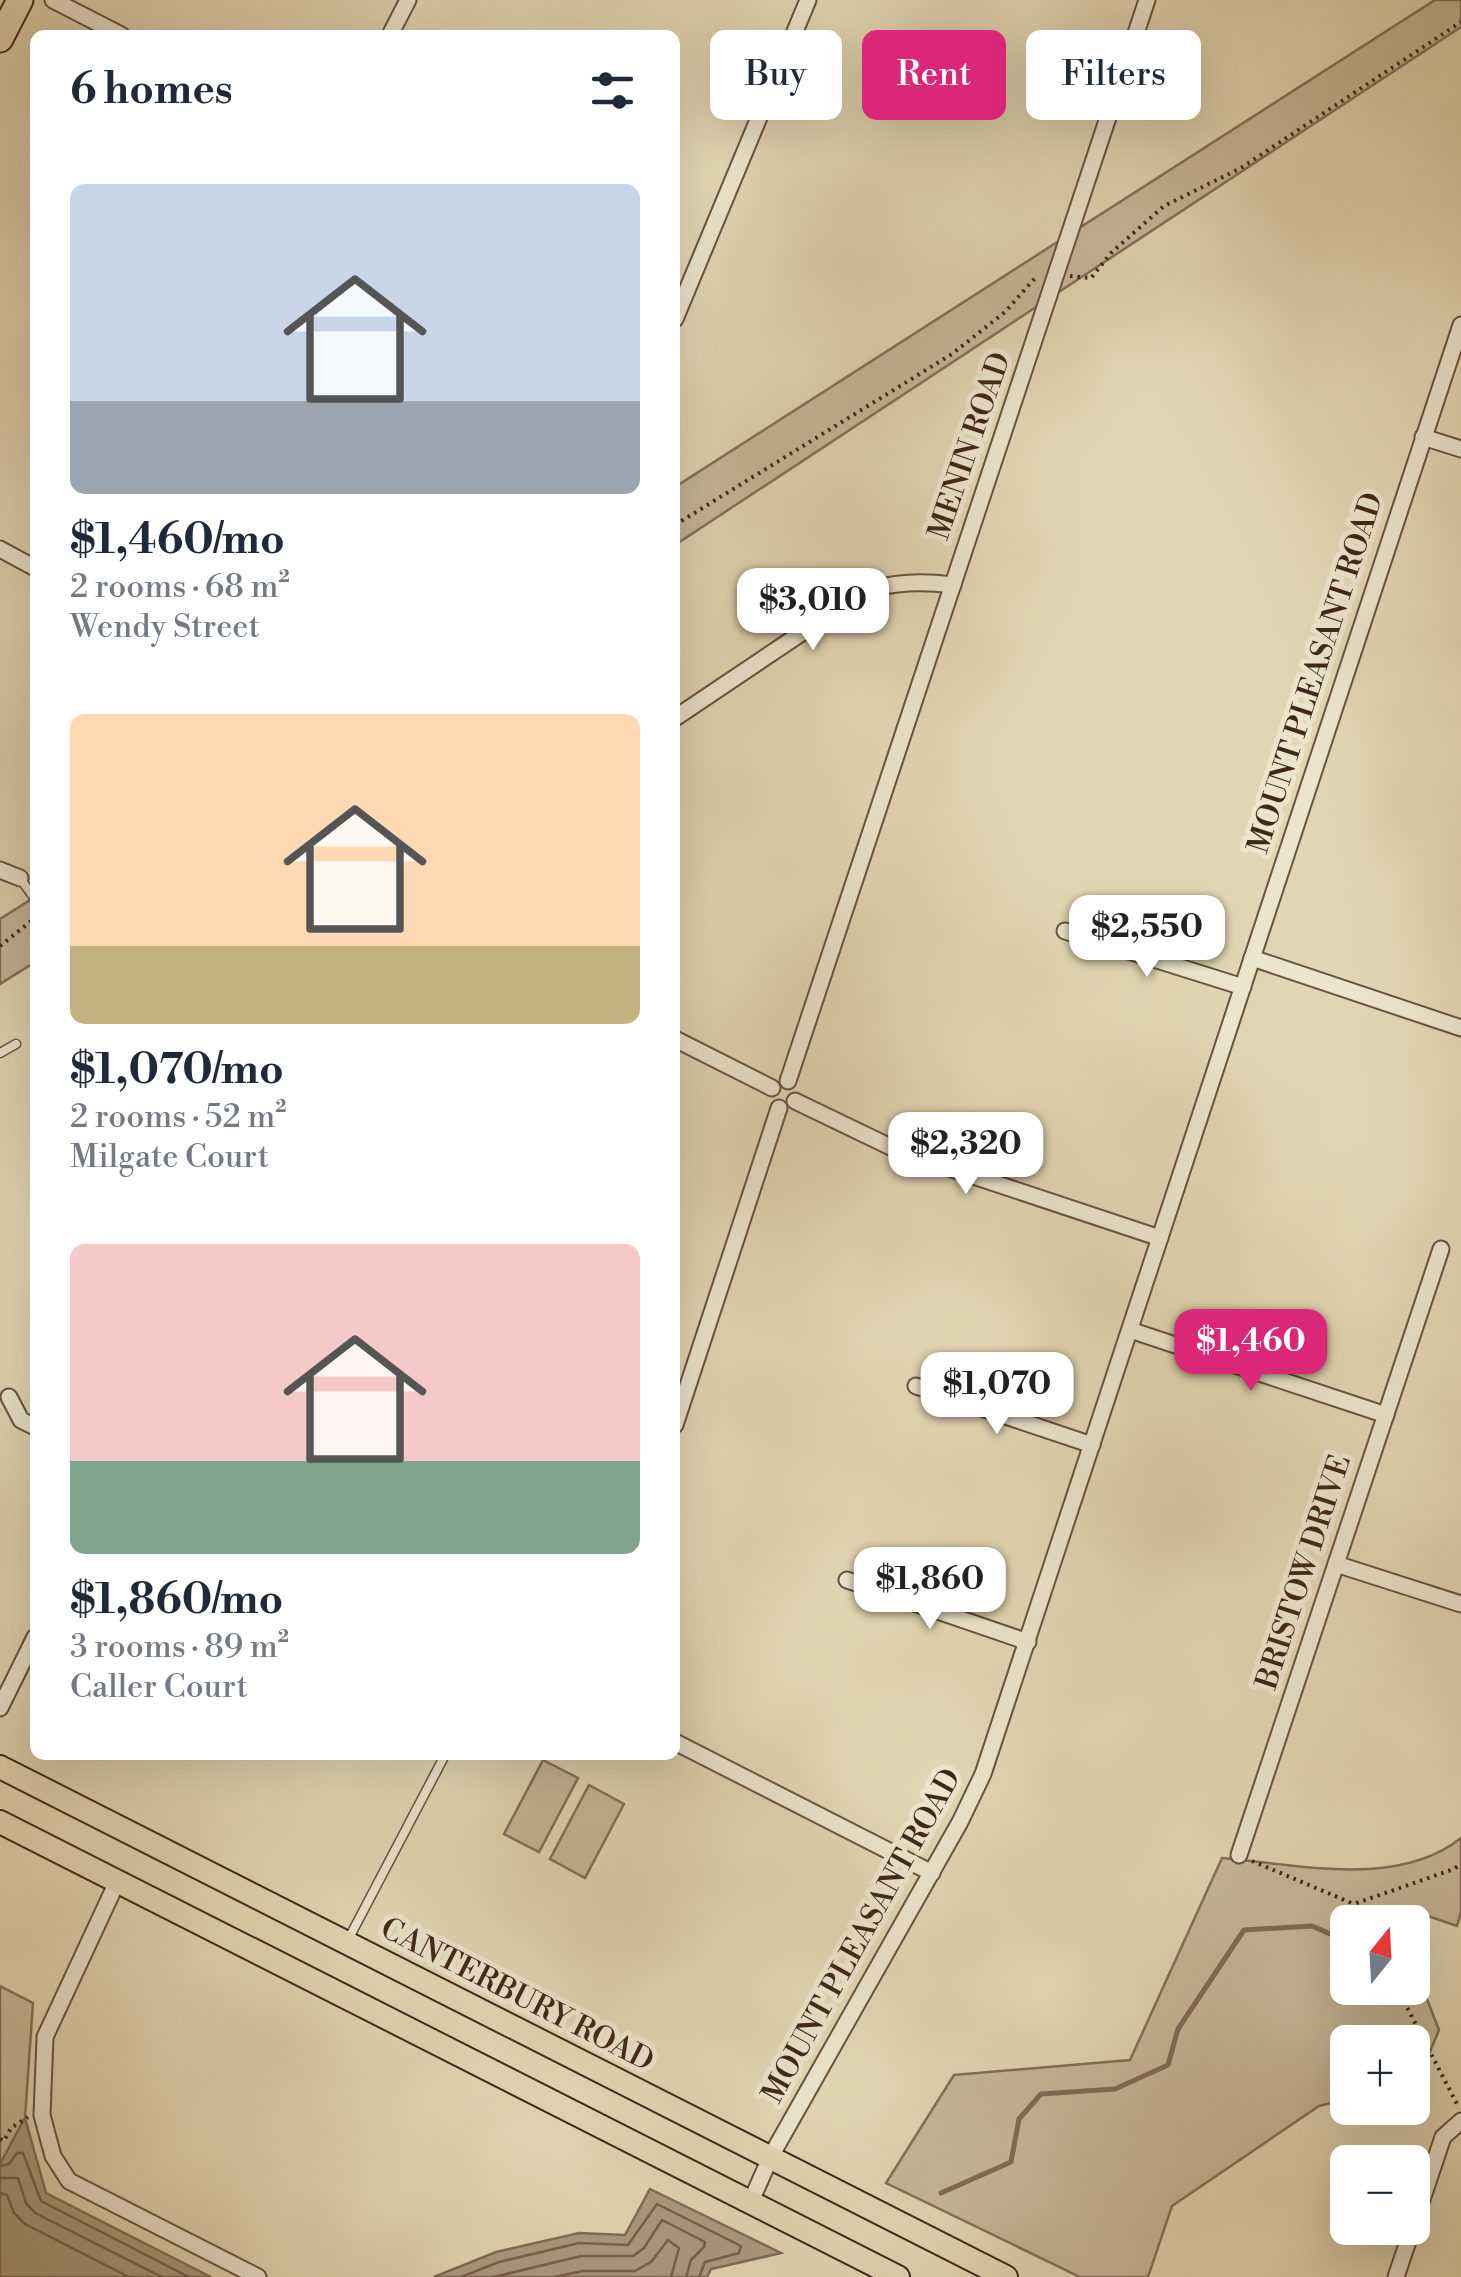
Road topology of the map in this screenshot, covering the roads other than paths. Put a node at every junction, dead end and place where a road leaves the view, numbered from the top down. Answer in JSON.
{"nodes":[{"id":1,"x":20,"y":0,"type":"edge"},
{"id":2,"x":53,"y":0,"type":"edge"},
{"id":3,"x":408,"y":0,"type":"edge"},
{"id":4,"x":808,"y":0,"type":"edge"},
{"id":5,"x":1147,"y":0,"type":"edge"},
{"id":6,"x":111,"y":30,"type":"edge"},
{"id":7,"x":393,"y":30,"type":"edge"},
{"id":8,"x":0,"y":39,"type":"edge"},
{"id":9,"x":680,"y":307,"type":"edge"},
{"id":10,"x":1461,"y":325,"type":"edge"},
{"id":11,"x":1423,"y":437,"type":"junction"},
{"id":12,"x":1461,"y":449,"type":"edge"},
{"id":13,"x":0,"y":549,"type":"edge"},
{"id":14,"x":30,"y":565,"type":"edge"},
{"id":15,"x":952,"y":585,"type":"junction"},
{"id":16,"x":680,"y":715,"type":"edge"},
{"id":17,"x":0,"y":870,"type":"edge"},
{"id":18,"x":20,"y":878,"type":"joint"},
{"id":19,"x":30,"y":893,"type":"edge"},
{"id":20,"x":1065,"y":930,"type":"dead end"},
{"id":21,"x":1252,"y":958,"type":"junction"},
{"id":22,"x":1242,"y":987,"type":"junction"},
{"id":23,"x":1461,"y":1028,"type":"edge"},
{"id":24,"x":680,"y":1042,"type":"edge"},
{"id":25,"x":16,"y":1044,"type":"dead end"},
{"id":26,"x":0,"y":1054,"type":"edge"},
{"id":27,"x":788,"y":1081,"type":"junction"},
{"id":28,"x":772,"y":1088,"type":"junction"},
{"id":29,"x":787,"y":1104,"type":"junction"},
{"id":30,"x":1160,"y":1238,"type":"junction"},
{"id":31,"x":1441,"y":1249,"type":"dead end"},
{"id":32,"x":1130,"y":1330,"type":"junction"},
{"id":33,"x":916,"y":1386,"type":"dead end"},
{"id":34,"x":9,"y":1398,"type":"dead end"},
{"id":35,"x":680,"y":1411,"type":"edge"},
{"id":36,"x":1386,"y":1415,"type":"junction"},
{"id":37,"x":30,"y":1424,"type":"edge"},
{"id":38,"x":1092,"y":1446,"type":"junction"},
{"id":39,"x":1336,"y":1564,"type":"junction"},
{"id":40,"x":847,"y":1580,"type":"dead end"},
{"id":41,"x":1461,"y":1604,"type":"edge"},
{"id":42,"x":1028,"y":1642,"type":"junction"},
{"id":43,"x":30,"y":1648,"type":"edge"},
{"id":44,"x":0,"y":1708,"type":"edge"},
{"id":45,"x":680,"y":1745,"type":"edge"},
{"id":46,"x":442,"y":1760,"type":"edge"},
{"id":47,"x":0,"y":1768,"type":"edge"},
{"id":48,"x":0,"y":1822,"type":"edge"},
{"id":49,"x":1239,"y":1856,"type":"road end"},
{"id":50,"x":932,"y":1873,"type":"junction"},
{"id":51,"x":117,"y":1882,"type":"junction"},
{"id":52,"x":347,"y":1942,"type":"junction"},
{"id":53,"x":1461,"y":2121,"type":"edge"},
{"id":54,"x":771,"y":2156,"type":"junction"},
{"id":55,"x":750,"y":2201,"type":"junction"},
{"id":56,"x":872,"y":2271,"type":"edge"},
{"id":57,"x":258,"y":2277,"type":"edge"},
{"id":58,"x":898,"y":2277,"type":"edge"},
{"id":59,"x":1006,"y":2277,"type":"edge"},
{"id":60,"x":1396,"y":2277,"type":"edge"}],
"edges":[{"from":1,"to":8,"type":"highway"},
{"from":2,"to":6,"type":"street"},
{"from":3,"to":7,"type":"street"},
{"from":4,"to":9,"type":"street"},
{"from":5,"to":15,"type":"street","name":"MENIN ROAD"},
{"from":10,"to":11,"type":"street","name":"MOUNT PLEASANT ROAD"},
{"from":11,"to":12,"type":"street"},
{"from":11,"to":21,"type":"street","name":"MOUNT PLEASANT ROAD"},
{"from":13,"to":14,"type":"street"},
{"from":15,"to":16,"type":"street"},
{"from":15,"to":27,"type":"street","name":"MENIN ROAD"},
{"from":17,"to":18,"type":"street"},
{"from":18,"to":19,"type":"lane"},
{"from":20,"to":22,"type":"street"},
{"from":21,"to":22,"type":"street","name":"MOUNT PLEASANT ROAD"},
{"from":21,"to":23,"type":"street"},
{"from":22,"to":30,"type":"street","name":"MOUNT PLEASANT ROAD"},
{"from":24,"to":28,"type":"street"},
{"from":25,"to":26,"type":"lane"},
{"from":27,"to":28,"type":"street"},
{"from":27,"to":29,"type":"street"},
{"from":28,"to":29,"type":"street"},
{"from":29,"to":30,"type":"street"},
{"from":29,"to":35,"type":"street"},
{"from":30,"to":32,"type":"street","name":"MOUNT PLEASANT ROAD"},
{"from":31,"to":36,"type":"street","name":"BRISTOW DRIVE"},
{"from":32,"to":36,"type":"street"},
{"from":32,"to":38,"type":"street","name":"MOUNT PLEASANT ROAD"},
{"from":33,"to":38,"type":"street"},
{"from":34,"to":37,"type":"street"},
{"from":36,"to":39,"type":"street","name":"BRISTOW DRIVE"},
{"from":38,"to":42,"type":"street","name":"MOUNT PLEASANT ROAD"},
{"from":39,"to":41,"type":"street"},
{"from":39,"to":49,"type":"street","name":"BRISTOW DRIVE"},
{"from":40,"to":42,"type":"street"},
{"from":42,"to":50,"type":"street","name":"MOUNT PLEASANT ROAD"},
{"from":43,"to":44,"type":"street"},
{"from":45,"to":50,"type":"street"},
{"from":46,"to":52,"type":"lane"},
{"from":47,"to":52,"type":"main road","name":"CANTERBURY ROAD"},
{"from":48,"to":51,"type":"main road"},
{"from":50,"to":54,"type":"street","name":"MOUNT PLEASANT ROAD"},
{"from":51,"to":55,"type":"main road"},
{"from":51,"to":57,"type":"street"},
{"from":52,"to":54,"type":"main road","name":"CANTERBURY ROAD"},
{"from":53,"to":60,"type":"street"},
{"from":54,"to":55,"type":"street","name":"MOUNT PLEASANT ROAD"},
{"from":54,"to":59,"type":"main road","name":"CANTERBURY ROAD"},
{"from":55,"to":56,"type":"main road"},
{"from":56,"to":58,"type":"main road"}]}
